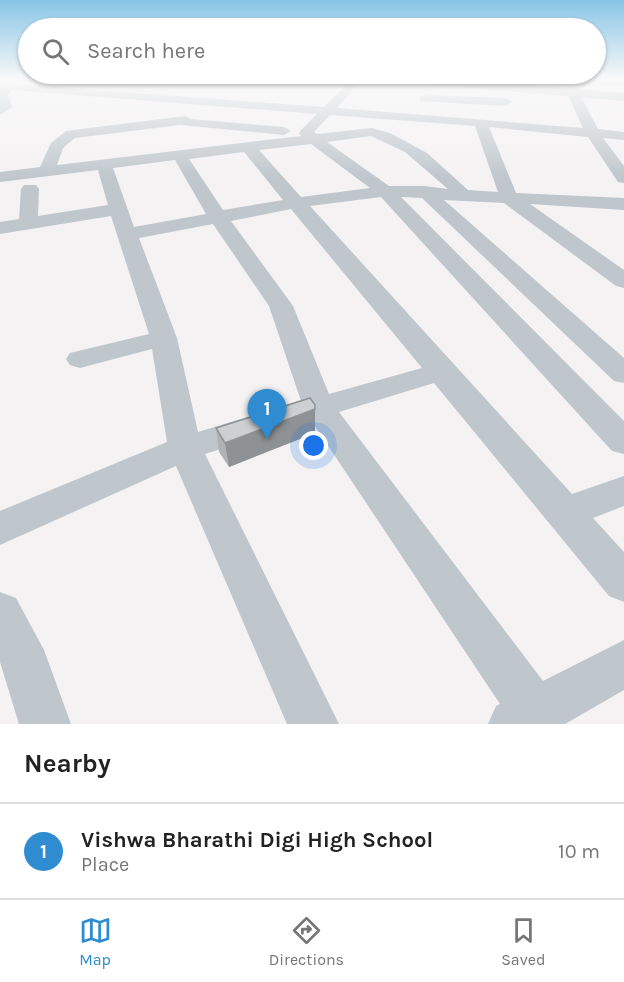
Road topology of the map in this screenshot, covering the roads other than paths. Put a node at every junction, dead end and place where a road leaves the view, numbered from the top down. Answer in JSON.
{"nodes":[{"id":1,"x":182,"y":113,"type":"edge"},
{"id":2,"x":324,"y":113,"type":"edge"},
{"id":3,"x":362,"y":113,"type":"edge"},
{"id":4,"x":583,"y":113,"type":"edge"},
{"id":5,"x":480,"y":122,"type":"junction"},
{"id":6,"x":593,"y":134,"type":"junction"},
{"id":7,"x":310,"y":136,"type":"junction"},
{"id":8,"x":624,"y":136,"type":"edge"},
{"id":9,"x":186,"y":138,"type":"junction"},
{"id":10,"x":248,"y":147,"type":"junction"},
{"id":11,"x":104,"y":165,"type":"junction"},
{"id":12,"x":46,"y":172,"type":"junction"},
{"id":13,"x":0,"y":177,"type":"edge"},
{"id":14,"x":624,"y":178,"type":"edge"},
{"id":15,"x":30,"y":189,"type":"dead end"},
{"id":16,"x":385,"y":191,"type":"junction"},
{"id":17,"x":424,"y":191,"type":"junction"},
{"id":18,"x":463,"y":195,"type":"junction"},
{"id":19,"x":509,"y":198,"type":"junction"},
{"id":20,"x":295,"y":203,"type":"junction"},
{"id":21,"x":615,"y":203,"type":"edge"},
{"id":22,"x":624,"y":213,"type":"edge"},
{"id":23,"x":218,"y":217,"type":"junction"},
{"id":24,"x":123,"y":221,"type":"junction"},
{"id":25,"x":28,"y":223,"type":"junction"},
{"id":26,"x":0,"y":228,"type":"edge"},
{"id":27,"x":624,"y":281,"type":"edge"},
{"id":28,"x":164,"y":338,"type":"junction"},
{"id":29,"x":80,"y":359,"type":"dead end"},
{"id":30,"x":441,"y":372,"type":"junction"},
{"id":31,"x":624,"y":374,"type":"edge"},
{"id":32,"x":318,"y":406,"type":"junction"},
{"id":33,"x":624,"y":442,"type":"edge"},
{"id":34,"x":185,"y":448,"type":"junction"},
{"id":35,"x":624,"y":491,"type":"edge"},
{"id":36,"x":564,"y":513,"type":"junction"},
{"id":37,"x":0,"y":528,"type":"edge"},
{"id":38,"x":624,"y":582,"type":"edge"},
{"id":39,"x":0,"y":613,"type":"edge"},
{"id":40,"x":624,"y":664,"type":"edge"},
{"id":41,"x":525,"y":718,"type":"edge"},
{"id":42,"x":45,"y":724,"type":"edge"},
{"id":43,"x":313,"y":724,"type":"edge"}],
"edges":[{"from":1,"to":9,"type":"street"},
{"from":2,"to":7,"type":"street"},
{"from":3,"to":5,"type":"street"},
{"from":4,"to":6,"type":"street"},
{"from":5,"to":6,"type":"street"},
{"from":5,"to":19,"type":"street"},
{"from":6,"to":8,"type":"street"},
{"from":6,"to":14,"type":"street"},
{"from":7,"to":9,"type":"street"},
{"from":7,"to":10,"type":"street"},
{"from":7,"to":16,"type":"street"},
{"from":7,"to":18,"type":"street"},
{"from":9,"to":10,"type":"street"},
{"from":9,"to":11,"type":"street"},
{"from":9,"to":12,"type":"street"},
{"from":9,"to":23,"type":"street"},
{"from":10,"to":20,"type":"street"},
{"from":11,"to":12,"type":"street"},
{"from":11,"to":24,"type":"street"},
{"from":12,"to":13,"type":"street"},
{"from":15,"to":25,"type":"street"},
{"from":16,"to":17,"type":"street"},
{"from":16,"to":20,"type":"street"},
{"from":16,"to":33,"type":"street"},
{"from":17,"to":18,"type":"street"},
{"from":17,"to":31,"type":"street"},
{"from":18,"to":19,"type":"street"},
{"from":19,"to":21,"type":"street"},
{"from":19,"to":27,"type":"street"},
{"from":20,"to":23,"type":"street"},
{"from":20,"to":30,"type":"street"},
{"from":21,"to":22,"type":"street"},
{"from":23,"to":24,"type":"street"},
{"from":23,"to":32,"type":"street"},
{"from":24,"to":25,"type":"street"},
{"from":24,"to":28,"type":"street"},
{"from":25,"to":26,"type":"street"},
{"from":28,"to":29,"type":"street"},
{"from":28,"to":34,"type":"street"},
{"from":30,"to":32,"type":"street"},
{"from":30,"to":36,"type":"street"},
{"from":32,"to":34,"type":"street"},
{"from":32,"to":41,"type":"street"},
{"from":34,"to":37,"type":"street"},
{"from":34,"to":43,"type":"street"},
{"from":35,"to":36,"type":"street"},
{"from":36,"to":38,"type":"street"},
{"from":39,"to":42,"type":"street"},
{"from":40,"to":41,"type":"street"}]}
